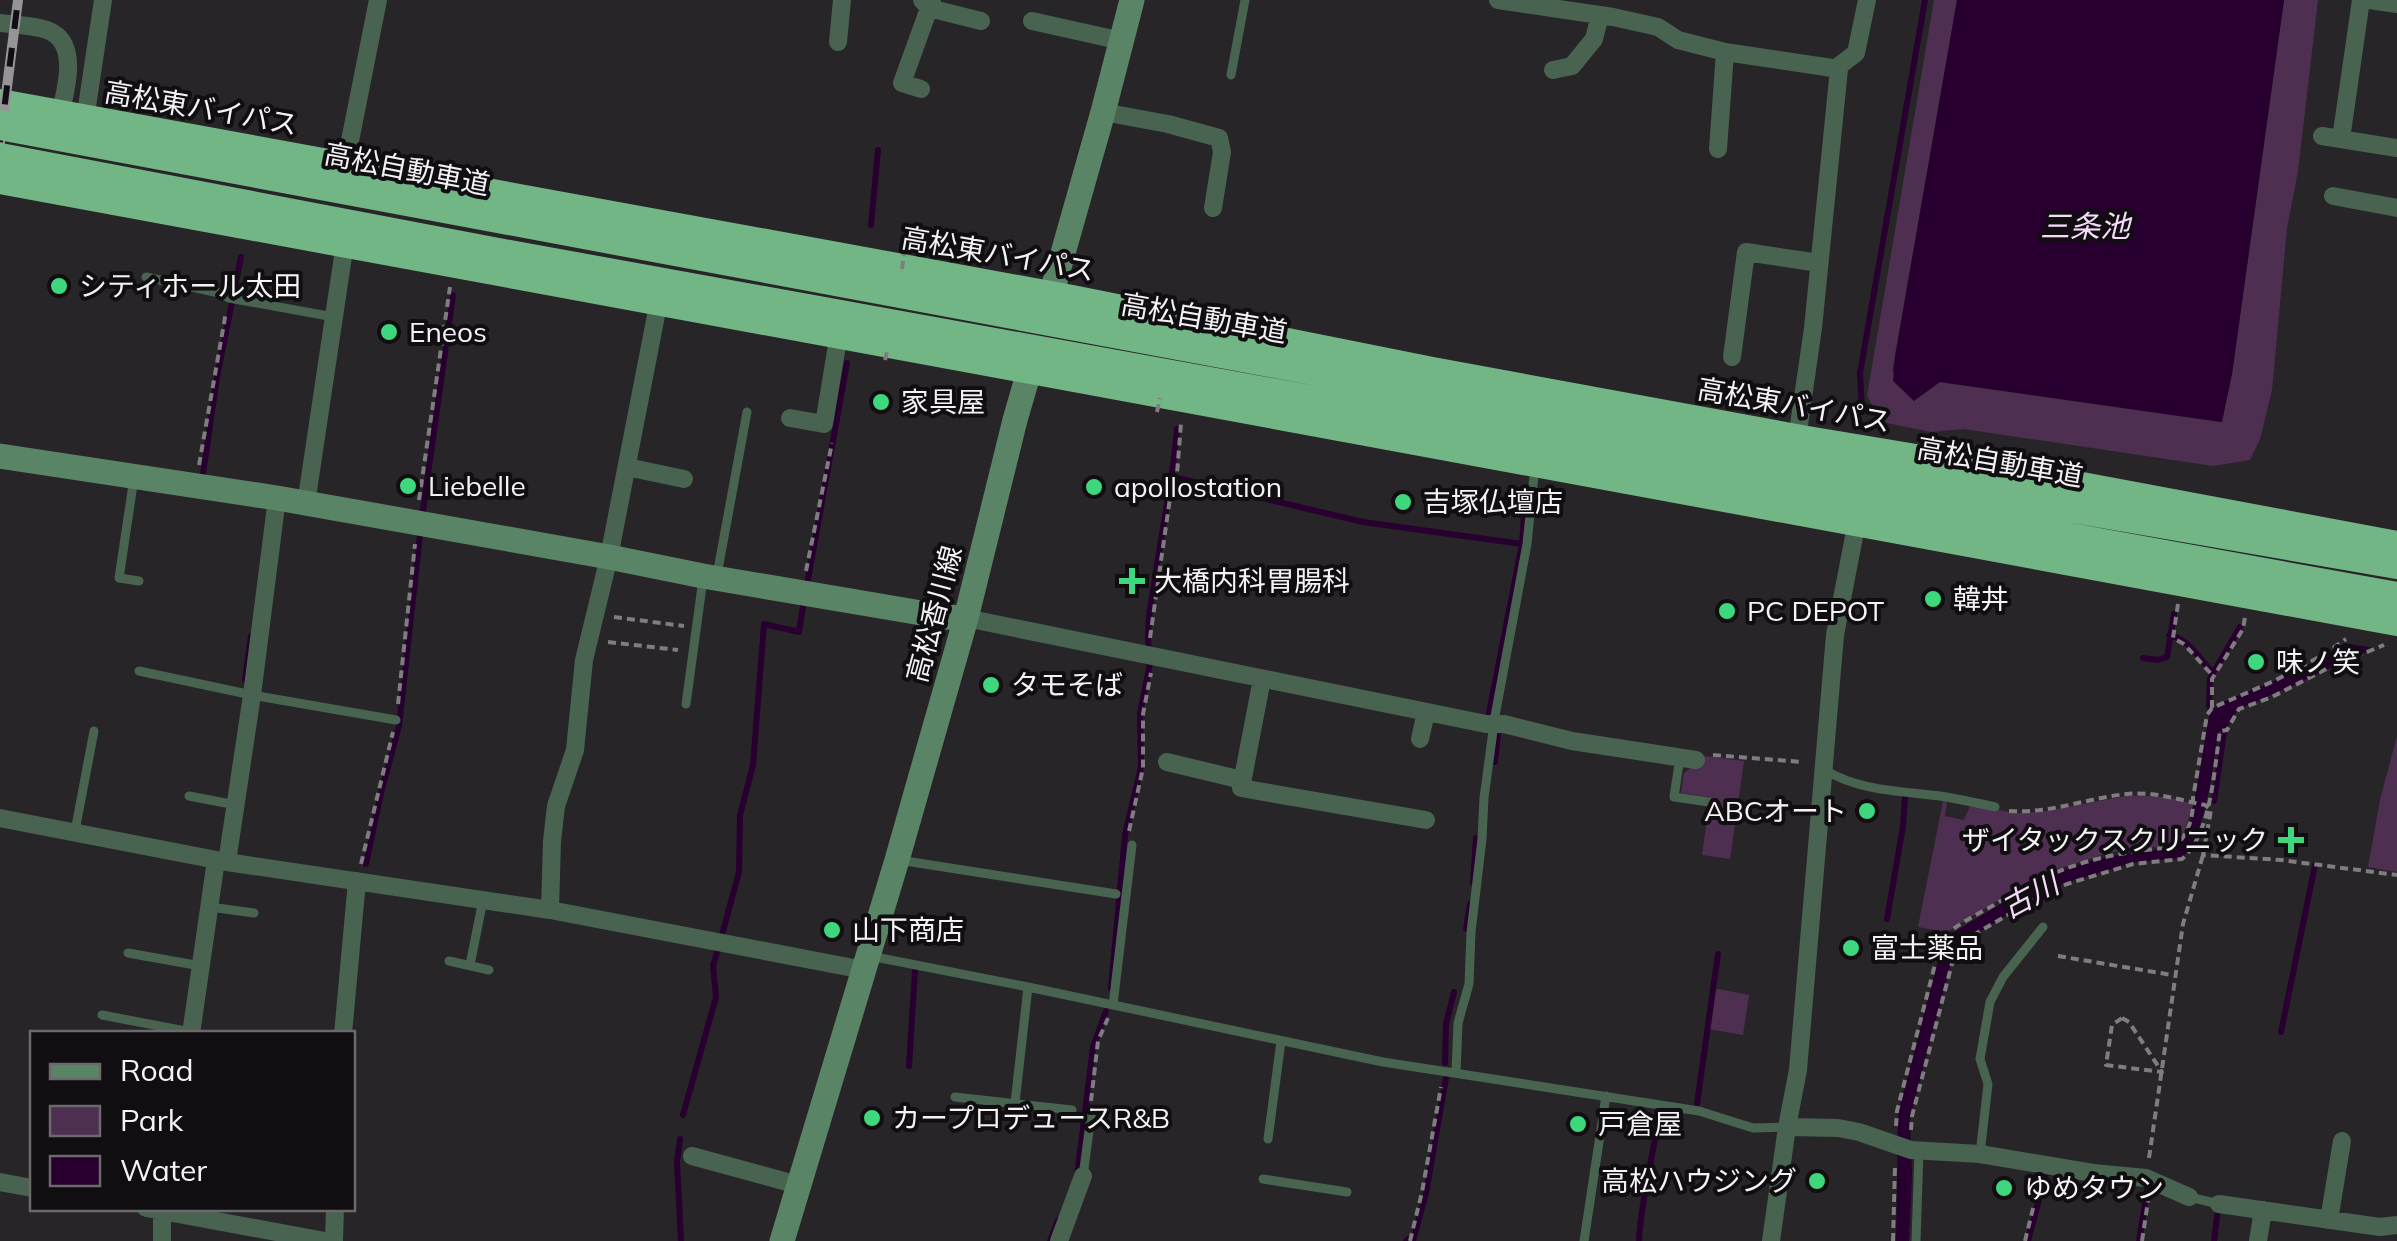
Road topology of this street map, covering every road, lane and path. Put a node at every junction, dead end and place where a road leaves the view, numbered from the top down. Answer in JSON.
{"nodes":[{"id":1,"x":103,"y":0,"type":"edge"},
{"id":2,"x":378,"y":0,"type":"edge"},
{"id":3,"x":842,"y":0,"type":"edge"},
{"id":4,"x":1132,"y":0,"type":"edge"},
{"id":5,"x":1245,"y":0,"type":"edge"},
{"id":6,"x":1498,"y":0,"type":"edge"},
{"id":7,"x":1867,"y":0,"type":"edge"},
{"id":8,"x":2361,"y":0,"type":"edge"},
{"id":9,"x":2370,"y":0,"type":"edge"},
{"id":10,"x":928,"y":3,"type":"edge"},
{"id":11,"x":2397,"y":4,"type":"edge"},
{"id":12,"x":1609,"y":10,"type":"edge"},
{"id":13,"x":1032,"y":21,"type":"dead end"},
{"id":14,"x":981,"y":22,"type":"dead end"},
{"id":15,"x":0,"y":23,"type":"edge"},
{"id":16,"x":1122,"y":41,"type":"junction"},
{"id":17,"x":838,"y":42,"type":"dead end"},
{"id":18,"x":1724,"y":52,"type":"junction"},
{"id":19,"x":1835,"y":69,"type":"junction"},
{"id":20,"x":1553,"y":70,"type":"dead end"},
{"id":21,"x":1230,"y":75,"type":"dead end"},
{"id":22,"x":922,"y":89,"type":"dead end"},
{"id":23,"x":0,"y":104,"type":"edge"},
{"id":24,"x":1103,"y":112,"type":"junction"},
{"id":25,"x":73,"y":117,"type":"junction"},
{"id":26,"x":0,"y":125,"type":"edge"},
{"id":27,"x":2322,"y":136,"type":"dead end"},
{"id":28,"x":2341,"y":140,"type":"junction"},
{"id":29,"x":2397,"y":148,"type":"edge"},
{"id":30,"x":1718,"y":149,"type":"dead end"},
{"id":31,"x":0,"y":158,"type":"edge"},
{"id":32,"x":345,"y":166,"type":"junction"},
{"id":33,"x":0,"y":179,"type":"edge"},
{"id":34,"x":2332,"y":196,"type":"dead end"},
{"id":35,"x":1214,"y":208,"type":"dead end"},
{"id":36,"x":2397,"y":208,"type":"edge"},
{"id":37,"x":345,"y":243,"type":"junction"},
{"id":38,"x":1820,"y":263,"type":"junction"},
{"id":39,"x":146,"y":277,"type":"dead end"},
{"id":40,"x":1051,"y":296,"type":"junction"},
{"id":41,"x":229,"y":298,"type":"junction"},
{"id":42,"x":659,"y":300,"type":"junction"},
{"id":43,"x":334,"y":318,"type":"junction"},
{"id":44,"x":839,"y":333,"type":"junction"},
{"id":45,"x":1732,"y":357,"type":"dead end"},
{"id":46,"x":1030,"y":369,"type":"junction"},
{"id":47,"x":747,"y":412,"type":"dead end"},
{"id":48,"x":790,"y":418,"type":"dead end"},
{"id":49,"x":1181,"y":422,"type":"dead end"},
{"id":50,"x":834,"y":428,"type":"dead end"},
{"id":51,"x":1797,"y":438,"type":"junction"},
{"id":52,"x":1872,"y":452,"type":"junction"},
{"id":53,"x":0,"y":456,"type":"edge"},
{"id":54,"x":1536,"y":462,"type":"junction"},
{"id":55,"x":627,"y":467,"type":"junction"},
{"id":56,"x":134,"y":476,"type":"junction"},
{"id":57,"x":684,"y":479,"type":"dead end"},
{"id":58,"x":196,"y":484,"type":"junction"},
{"id":59,"x":2066,"y":484,"type":"junction"},
{"id":60,"x":277,"y":498,"type":"junction"},
{"id":61,"x":306,"y":504,"type":"junction"},
{"id":62,"x":1856,"y":521,"type":"junction"},
{"id":63,"x":2397,"y":546,"type":"edge"},
{"id":64,"x":2048,"y":556,"type":"junction"},
{"id":65,"x":609,"y":557,"type":"junction"},
{"id":66,"x":2397,"y":561,"type":"edge"},
{"id":67,"x":710,"y":577,"type":"junction"},
{"id":68,"x":139,"y":581,"type":"dead end"},
{"id":69,"x":802,"y":591,"type":"junction"},
{"id":70,"x":2397,"y":599,"type":"edge"},
{"id":71,"x":2178,"y":604,"type":"dead end"},
{"id":72,"x":594,"y":615,"type":"junction"},
{"id":73,"x":2245,"y":617,"type":"dead end"},
{"id":74,"x":966,"y":618,"type":"junction"},
{"id":75,"x":696,"y":628,"type":"junction"},
{"id":76,"x":2394,"y":632,"type":"edge"},
{"id":77,"x":2350,"y":636,"type":"dead end"},
{"id":78,"x":588,"y":640,"type":"junction"},
{"id":79,"x":693,"y":652,"type":"junction"},
{"id":80,"x":1152,"y":656,"type":"junction"},
{"id":81,"x":139,"y":671,"type":"dead end"},
{"id":82,"x":2213,"y":676,"type":"junction"},
{"id":83,"x":1262,"y":679,"type":"junction"},
{"id":84,"x":252,"y":695,"type":"junction"},
{"id":85,"x":686,"y":704,"type":"dead end"},
{"id":86,"x":2212,"y":708,"type":"junction"},
{"id":87,"x":1426,"y":712,"type":"junction"},
{"id":88,"x":396,"y":720,"type":"joint"},
{"id":89,"x":1494,"y":724,"type":"junction"},
{"id":90,"x":94,"y":731,"type":"dead end"},
{"id":91,"x":1420,"y":739,"type":"dead end"},
{"id":92,"x":1688,"y":759,"type":"junction"},
{"id":93,"x":1168,"y":762,"type":"dead end"},
{"id":94,"x":1825,"y":770,"type":"junction"},
{"id":95,"x":1242,"y":780,"type":"junction"},
{"id":96,"x":189,"y":796,"type":"dead end"},
{"id":97,"x":1709,"y":802,"type":"dead end"},
{"id":98,"x":2193,"y":803,"type":"junction"},
{"id":99,"x":236,"y":805,"type":"junction"},
{"id":100,"x":1995,"y":806,"type":"joint"},
{"id":101,"x":0,"y":818,"type":"edge"},
{"id":102,"x":1426,"y":820,"type":"dead end"},
{"id":103,"x":74,"y":832,"type":"junction"},
{"id":104,"x":1132,"y":845,"type":"joint"},
{"id":105,"x":2204,"y":855,"type":"junction"},
{"id":106,"x":897,"y":860,"type":"junction"},
{"id":107,"x":222,"y":861,"type":"junction"},
{"id":108,"x":2397,"y":875,"type":"edge"},
{"id":109,"x":357,"y":881,"type":"junction"},
{"id":110,"x":1116,"y":894,"type":"dead end"},
{"id":111,"x":483,"y":900,"type":"junction"},
{"id":112,"x":210,"y":906,"type":"junction"},
{"id":113,"x":550,"y":910,"type":"junction"},
{"id":114,"x":254,"y":913,"type":"dead end"},
{"id":115,"x":2043,"y":927,"type":"dead end"},
{"id":116,"x":128,"y":952,"type":"dead end"},
{"id":117,"x":2058,"y":956,"type":"dead end"},
{"id":118,"x":449,"y":961,"type":"dead end"},
{"id":119,"x":866,"y":963,"type":"junction"},
{"id":120,"x":470,"y":965,"type":"junction"},
{"id":121,"x":201,"y":966,"type":"junction"},
{"id":122,"x":489,"y":970,"type":"dead end"},
{"id":123,"x":2174,"y":975,"type":"junction"},
{"id":124,"x":1028,"y":987,"type":"junction"},
{"id":125,"x":1113,"y":1005,"type":"junction"},
{"id":126,"x":102,"y":1015,"type":"dead end"},
{"id":127,"x":181,"y":1031,"type":"edge"},
{"id":128,"x":191,"y":1031,"type":"edge"},
{"id":129,"x":343,"y":1031,"type":"edge"},
{"id":130,"x":1282,"y":1040,"type":"junction"},
{"id":131,"x":1444,"y":1072,"type":"junction"},
{"id":132,"x":1456,"y":1072,"type":"junction"},
{"id":133,"x":2162,"y":1072,"type":"junction"},
{"id":134,"x":1606,"y":1096,"type":"junction"},
{"id":135,"x":955,"y":1097,"type":"dead end"},
{"id":136,"x":1015,"y":1104,"type":"junction"},
{"id":137,"x":1072,"y":1110,"type":"dead end"},
{"id":138,"x":1091,"y":1116,"type":"joint"},
{"id":139,"x":1787,"y":1128,"type":"junction"},
{"id":140,"x":1268,"y":1139,"type":"dead end"},
{"id":141,"x":2342,"y":1140,"type":"dead end"},
{"id":142,"x":1909,"y":1148,"type":"junction"},
{"id":143,"x":1980,"y":1154,"type":"junction"},
{"id":144,"x":692,"y":1156,"type":"dead end"},
{"id":145,"x":2044,"y":1164,"type":"junction"},
{"id":146,"x":1084,"y":1176,"type":"joint"},
{"id":147,"x":2146,"y":1178,"type":"junction"},
{"id":148,"x":1262,"y":1179,"type":"dead end"},
{"id":149,"x":0,"y":1182,"type":"edge"},
{"id":150,"x":798,"y":1185,"type":"junction"},
{"id":151,"x":30,"y":1188,"type":"edge"},
{"id":152,"x":1346,"y":1192,"type":"dead end"},
{"id":153,"x":2189,"y":1197,"type":"joint"},
{"id":154,"x":2219,"y":1204,"type":"joint"},
{"id":155,"x":2263,"y":1210,"type":"junction"},
{"id":156,"x":157,"y":1211,"type":"edge"},
{"id":157,"x":161,"y":1211,"type":"edge"},
{"id":158,"x":335,"y":1211,"type":"edge"},
{"id":159,"x":2329,"y":1220,"type":"junction"},
{"id":160,"x":2397,"y":1225,"type":"edge"},
{"id":161,"x":269,"y":1236,"type":"edge"},
{"id":162,"x":162,"y":1241,"type":"edge"},
{"id":163,"x":325,"y":1241,"type":"edge"},
{"id":164,"x":334,"y":1241,"type":"edge"},
{"id":165,"x":782,"y":1241,"type":"edge"},
{"id":166,"x":1059,"y":1241,"type":"edge"},
{"id":167,"x":1410,"y":1241,"type":"edge"},
{"id":168,"x":1584,"y":1241,"type":"edge"},
{"id":169,"x":1771,"y":1241,"type":"edge"},
{"id":170,"x":1894,"y":1241,"type":"edge"},
{"id":171,"x":1916,"y":1241,"type":"edge"},
{"id":172,"x":2025,"y":1241,"type":"edge"},
{"id":173,"x":2142,"y":1241,"type":"edge"},
{"id":174,"x":2258,"y":1241,"type":"edge"}],
"edges":[{"from":1,"to":25,"type":"street"},
{"from":2,"to":32,"type":"street"},
{"from":3,"to":17,"type":"street"},
{"from":4,"to":16,"type":"main road","name":"高松香川線"},
{"from":5,"to":21,"type":"lane"},
{"from":6,"to":12,"type":"street"},
{"from":7,"to":19,"type":"street"},
{"from":8,"to":28,"type":"street"},
{"from":9,"to":11,"type":"street"},
{"from":10,"to":14,"type":"street"},
{"from":10,"to":22,"type":"street"},
{"from":12,"to":18,"type":"street"},
{"from":12,"to":20,"type":"street"},
{"from":13,"to":16,"type":"street"},
{"from":15,"to":25,"type":"street"},
{"from":16,"to":24,"type":"main road","name":"高松香川線"},
{"from":18,"to":19,"type":"street"},
{"from":18,"to":30,"type":"street"},
{"from":19,"to":38,"type":"street"},
{"from":23,"to":25,"type":"highway","name":"高松東バイパス"},
{"from":24,"to":35,"type":"street"},
{"from":24,"to":40,"type":"main road","name":"高松香川線"},
{"from":25,"to":32,"type":"highway","name":"高松東バイパス"},
{"from":26,"to":66,"type":"highway","name":"高松自動車道","bridge":true},
{"from":27,"to":28,"type":"street"},
{"from":28,"to":29,"type":"street"},
{"from":31,"to":70,"type":"highway","bridge":true},
{"from":32,"to":40,"type":"highway","name":"高松東バイパス"},
{"from":33,"to":37,"type":"highway"},
{"from":34,"to":36,"type":"street"},
{"from":37,"to":42,"type":"highway"},
{"from":37,"to":43,"type":"street"},
{"from":38,"to":45,"type":"street"},
{"from":38,"to":51,"type":"street"},
{"from":39,"to":41,"type":"lane"},
{"from":40,"to":46,"type":"main road","name":"高松香川線"},
{"from":40,"to":51,"type":"highway","name":"高松東バイパス"},
{"from":41,"to":43,"type":"lane"},
{"from":41,"to":58,"type":"path"},
{"from":42,"to":44,"type":"highway"},
{"from":42,"to":55,"type":"street"},
{"from":43,"to":61,"type":"street"},
{"from":44,"to":46,"type":"highway"},
{"from":44,"to":48,"type":"street"},
{"from":46,"to":54,"type":"highway"},
{"from":46,"to":74,"type":"main road","name":"高松香川線"},
{"from":47,"to":67,"type":"lane"},
{"from":49,"to":80,"type":"path"},
{"from":50,"to":69,"type":"path"},
{"from":51,"to":52,"type":"highway","name":"高松東バイパス"},
{"from":52,"to":59,"type":"highway","name":"高松東バイパス"},
{"from":52,"to":62,"type":"street"},
{"from":53,"to":56,"type":"main road"},
{"from":54,"to":62,"type":"highway"},
{"from":54,"to":89,"type":"lane"},
{"from":55,"to":57,"type":"street"},
{"from":55,"to":65,"type":"street"},
{"from":56,"to":58,"type":"main road"},
{"from":56,"to":68,"type":"lane"},
{"from":58,"to":60,"type":"main road"},
{"from":59,"to":63,"type":"highway","name":"高松東バイパス"},
{"from":59,"to":66,"type":"highway"},
{"from":60,"to":61,"type":"main road"},
{"from":60,"to":84,"type":"street"},
{"from":61,"to":65,"type":"main road"},
{"from":62,"to":64,"type":"highway"},
{"from":62,"to":94,"type":"street"},
{"from":64,"to":70,"type":"highway"},
{"from":64,"to":76,"type":"highway"},
{"from":65,"to":67,"type":"main road"},
{"from":65,"to":72,"type":"street"},
{"from":67,"to":69,"type":"main road"},
{"from":67,"to":75,"type":"lane"},
{"from":69,"to":74,"type":"main road"},
{"from":71,"to":82,"type":"path"},
{"from":72,"to":75,"type":"path"},
{"from":72,"to":78,"type":"street"},
{"from":73,"to":82,"type":"path"},
{"from":74,"to":80,"type":"street"},
{"from":74,"to":106,"type":"main road","name":"高松香川線"},
{"from":75,"to":79,"type":"lane"},
{"from":76,"to":142,"type":"path"},
{"from":77,"to":86,"type":"path"},
{"from":78,"to":79,"type":"path"},
{"from":78,"to":113,"type":"street"},
{"from":79,"to":85,"type":"lane"},
{"from":80,"to":83,"type":"street"},
{"from":80,"to":104,"type":"path"},
{"from":81,"to":84,"type":"lane"},
{"from":82,"to":86,"type":"path"},
{"from":83,"to":87,"type":"street"},
{"from":83,"to":95,"type":"street"},
{"from":84,"to":88,"type":"lane"},
{"from":84,"to":99,"type":"street"},
{"from":86,"to":98,"type":"path"},
{"from":87,"to":89,"type":"street"},
{"from":87,"to":91,"type":"street"},
{"from":88,"to":109,"type":"path"},
{"from":89,"to":92,"type":"street"},
{"from":89,"to":132,"type":"lane"},
{"from":90,"to":103,"type":"lane"},
{"from":92,"to":94,"type":"path"},
{"from":92,"to":97,"type":"lane"},
{"from":93,"to":95,"type":"street"},
{"from":94,"to":100,"type":"lane"},
{"from":94,"to":139,"type":"street"},
{"from":95,"to":102,"type":"street"},
{"from":96,"to":99,"type":"lane"},
{"from":98,"to":100,"type":"path"},
{"from":98,"to":105,"type":"path"},
{"from":98,"to":142,"type":"path"},
{"from":99,"to":107,"type":"street"},
{"from":101,"to":103,"type":"street"},
{"from":103,"to":107,"type":"street"},
{"from":104,"to":125,"type":"lane"},
{"from":105,"to":108,"type":"path"},
{"from":105,"to":123,"type":"path"},
{"from":106,"to":110,"type":"lane"},
{"from":106,"to":119,"type":"main road","name":"高松香川線"},
{"from":107,"to":109,"type":"street"},
{"from":107,"to":112,"type":"street"},
{"from":109,"to":111,"type":"street"},
{"from":109,"to":129,"type":"street"},
{"from":111,"to":113,"type":"street"},
{"from":111,"to":120,"type":"lane"},
{"from":112,"to":114,"type":"lane"},
{"from":112,"to":121,"type":"street"},
{"from":113,"to":119,"type":"street"},
{"from":115,"to":143,"type":"lane"},
{"from":116,"to":121,"type":"lane"},
{"from":117,"to":123,"type":"path"},
{"from":118,"to":120,"type":"lane"},
{"from":119,"to":124,"type":"lane"},
{"from":119,"to":150,"type":"main road","name":"高松香川線"},
{"from":120,"to":122,"type":"lane"},
{"from":121,"to":128,"type":"street"},
{"from":123,"to":133,"type":"path"},
{"from":124,"to":125,"type":"lane"},
{"from":124,"to":136,"type":"lane"},
{"from":125,"to":130,"type":"lane"},
{"from":125,"to":138,"type":"path"},
{"from":126,"to":127,"type":"lane"},
{"from":130,"to":131,"type":"lane"},
{"from":130,"to":140,"type":"lane"},
{"from":131,"to":132,"type":"lane"},
{"from":131,"to":167,"type":"path"},
{"from":132,"to":134,"type":"lane"},
{"from":133,"to":133,"type":"path"},
{"from":133,"to":147,"type":"path"},
{"from":134,"to":139,"type":"lane"},
{"from":134,"to":168,"type":"lane"},
{"from":135,"to":136,"type":"lane"},
{"from":136,"to":137,"type":"lane"},
{"from":138,"to":146,"type":"lane"},
{"from":139,"to":142,"type":"street"},
{"from":139,"to":169,"type":"street"},
{"from":141,"to":159,"type":"street"},
{"from":142,"to":143,"type":"street"},
{"from":142,"to":170,"type":"path"},
{"from":142,"to":171,"type":"lane"},
{"from":143,"to":145,"type":"street"},
{"from":144,"to":150,"type":"street"},
{"from":145,"to":147,"type":"street"},
{"from":145,"to":172,"type":"path"},
{"from":146,"to":166,"type":"street"},
{"from":147,"to":153,"type":"street"},
{"from":147,"to":173,"type":"path"},
{"from":148,"to":152,"type":"lane"},
{"from":149,"to":151,"type":"street"},
{"from":150,"to":165,"type":"main road","name":"高松香川線"},
{"from":153,"to":154,"type":"lane"},
{"from":154,"to":155,"type":"street"},
{"from":155,"to":159,"type":"street"},
{"from":155,"to":174,"type":"street"},
{"from":156,"to":162,"type":"street"},
{"from":157,"to":161,"type":"street"},
{"from":158,"to":164,"type":"street"},
{"from":159,"to":160,"type":"street"},
{"from":161,"to":163,"type":"street"}]}
